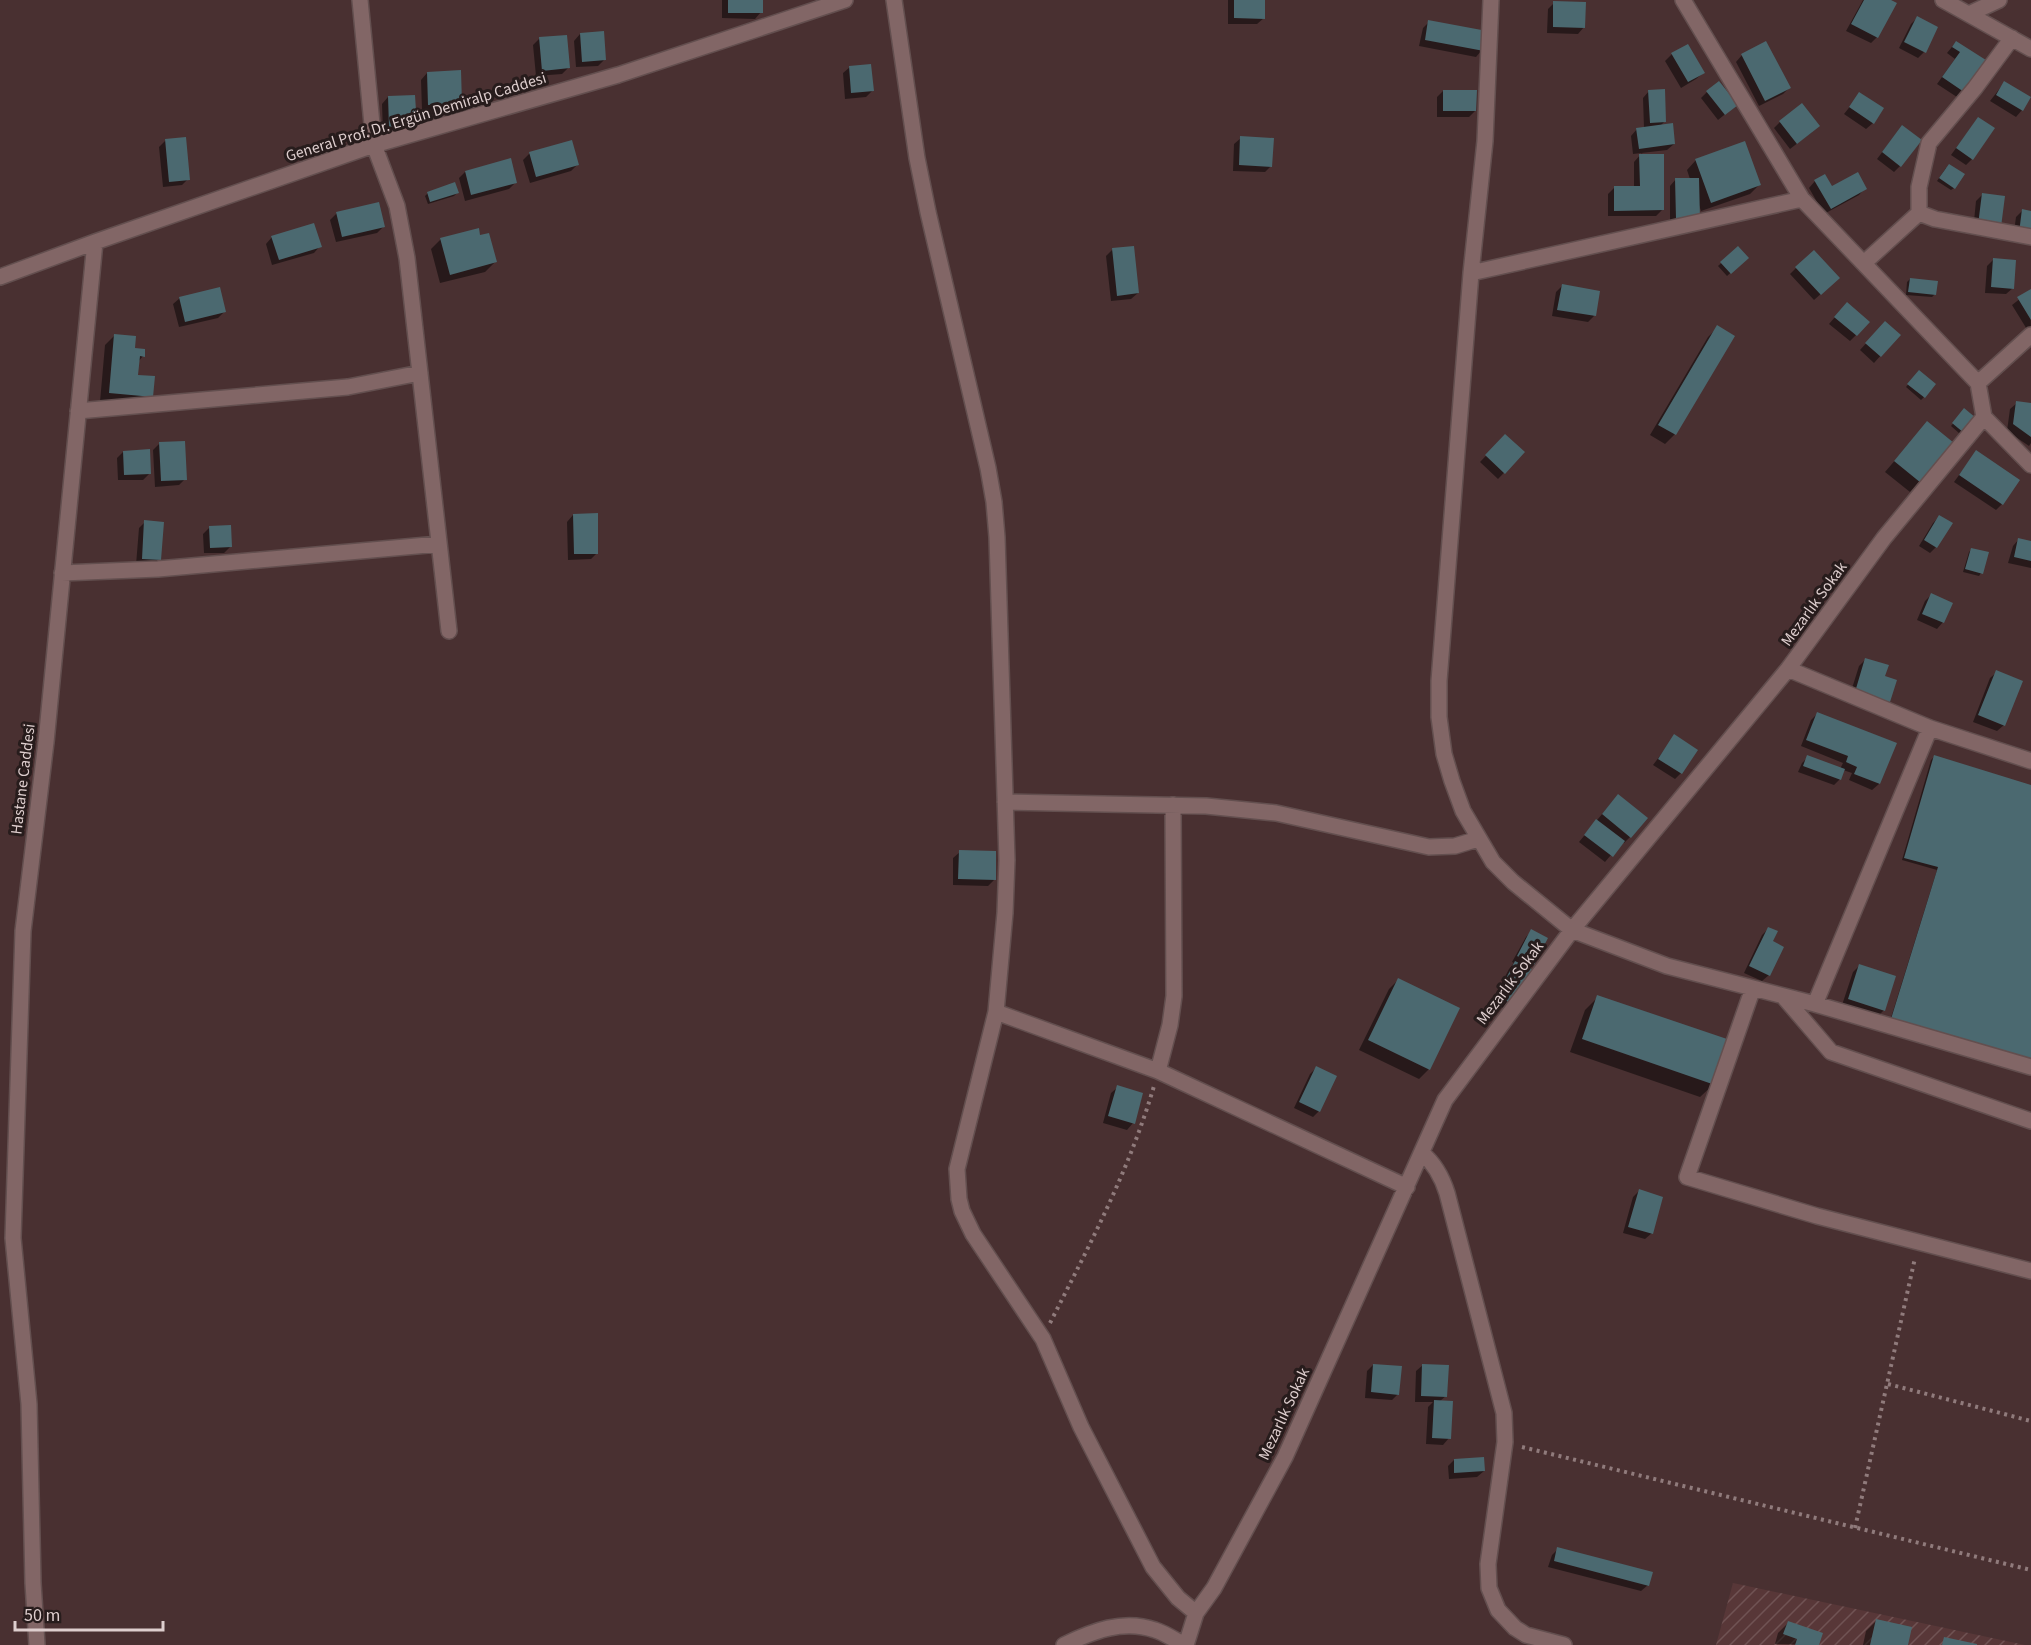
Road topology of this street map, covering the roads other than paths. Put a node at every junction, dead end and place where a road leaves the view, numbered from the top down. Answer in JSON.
{"nodes":[{"id":1,"x":360,"y":0,"type":"edge"},
{"id":2,"x":845,"y":0,"type":"edge"},
{"id":3,"x":894,"y":0,"type":"edge"},
{"id":4,"x":1491,"y":0,"type":"edge"},
{"id":5,"x":1683,"y":0,"type":"edge"},
{"id":6,"x":1943,"y":0,"type":"edge"},
{"id":7,"x":1999,"y":0,"type":"edge"},
{"id":8,"x":1969,"y":14,"type":"junction"},
{"id":9,"x":2012,"y":38,"type":"junction"},
{"id":10,"x":2031,"y":49,"type":"edge"},
{"id":11,"x":374,"y":145,"type":"junction"},
{"id":12,"x":1802,"y":199,"type":"junction"},
{"id":13,"x":1919,"y":213,"type":"junction"},
{"id":14,"x":2031,"y":237,"type":"edge"},
{"id":15,"x":95,"y":242,"type":"junction"},
{"id":16,"x":1864,"y":264,"type":"junction"},
{"id":17,"x":1471,"y":273,"type":"junction"},
{"id":18,"x":0,"y":277,"type":"edge"},
{"id":19,"x":2031,"y":335,"type":"edge"},
{"id":20,"x":420,"y":374,"type":"junction"},
{"id":21,"x":1978,"y":382,"type":"junction"},
{"id":22,"x":78,"y":411,"type":"junction"},
{"id":23,"x":1984,"y":417,"type":"junction"},
{"id":24,"x":2031,"y":465,"type":"edge"},
{"id":25,"x":439,"y":544,"type":"junction"},
{"id":26,"x":62,"y":573,"type":"junction"},
{"id":27,"x":449,"y":631,"type":"dead end"},
{"id":28,"x":1788,"y":669,"type":"junction"},
{"id":29,"x":1930,"y":728,"type":"junction"},
{"id":30,"x":2031,"y":760,"type":"edge"},
{"id":31,"x":1005,"y":802,"type":"junction"},
{"id":32,"x":1173,"y":805,"type":"junction"},
{"id":33,"x":1478,"y":839,"type":"junction"},
{"id":34,"x":1572,"y":930,"type":"junction"},
{"id":35,"x":1753,"y":988,"type":"junction"},
{"id":36,"x":1783,"y":996,"type":"junction"},
{"id":37,"x":1815,"y":1004,"type":"junction"},
{"id":38,"x":996,"y":1012,"type":"junction"},
{"id":39,"x":2031,"y":1067,"type":"edge"},
{"id":40,"x":1158,"y":1071,"type":"junction"},
{"id":41,"x":2031,"y":1120,"type":"edge"},
{"id":42,"x":1422,"y":1153,"type":"junction"},
{"id":43,"x":1407,"y":1187,"type":"junction"},
{"id":44,"x":2031,"y":1271,"type":"edge"},
{"id":45,"x":1196,"y":1613,"type":"junction"},
{"id":46,"x":37,"y":1645,"type":"edge"},
{"id":47,"x":1064,"y":1645,"type":"edge"},
{"id":48,"x":1185,"y":1645,"type":"edge"},
{"id":49,"x":1564,"y":1645,"type":"edge"}],
"edges":[{"from":1,"to":11,"type":"street"},
{"from":2,"to":11,"type":"street","name":"General Prof. Dr. Ergün Demiralp Caddesi"},
{"from":3,"to":31,"type":"street"},
{"from":4,"to":17,"type":"street"},
{"from":5,"to":12,"type":"street"},
{"from":6,"to":8,"type":"street"},
{"from":7,"to":8,"type":"street"},
{"from":8,"to":9,"type":"street"},
{"from":9,"to":10,"type":"street"},
{"from":9,"to":13,"type":"street"},
{"from":11,"to":15,"type":"street","name":"General Prof. Dr. Ergün Demiralp Caddesi"},
{"from":11,"to":20,"type":"street"},
{"from":12,"to":16,"type":"street"},
{"from":12,"to":17,"type":"street"},
{"from":13,"to":14,"type":"street"},
{"from":13,"to":16,"type":"street"},
{"from":15,"to":18,"type":"street","name":"General Prof. Dr. Ergün Demiralp Caddesi"},
{"from":15,"to":22,"type":"street","name":"Hastane Caddesi"},
{"from":16,"to":21,"type":"street"},
{"from":17,"to":33,"type":"street"},
{"from":19,"to":21,"type":"street"},
{"from":20,"to":22,"type":"street"},
{"from":20,"to":25,"type":"street"},
{"from":21,"to":23,"type":"street"},
{"from":22,"to":26,"type":"street","name":"Hastane Caddesi"},
{"from":23,"to":24,"type":"street"},
{"from":23,"to":28,"type":"street","name":"Mezarlık Sokak"},
{"from":25,"to":26,"type":"street"},
{"from":25,"to":27,"type":"street"},
{"from":26,"to":46,"type":"street","name":"Hastane Caddesi"},
{"from":28,"to":29,"type":"street"},
{"from":28,"to":34,"type":"street","name":"Mezarlık Sokak"},
{"from":29,"to":30,"type":"street"},
{"from":29,"to":37,"type":"street"},
{"from":31,"to":32,"type":"street"},
{"from":31,"to":38,"type":"street"},
{"from":32,"to":33,"type":"street"},
{"from":32,"to":40,"type":"street"},
{"from":33,"to":34,"type":"street"},
{"from":34,"to":35,"type":"street"},
{"from":34,"to":42,"type":"street","name":"Mezarlık Sokak"},
{"from":35,"to":36,"type":"street"},
{"from":35,"to":44,"type":"street"},
{"from":36,"to":37,"type":"street"},
{"from":36,"to":41,"type":"street"},
{"from":37,"to":39,"type":"street"},
{"from":38,"to":40,"type":"street"},
{"from":38,"to":45,"type":"street"},
{"from":40,"to":43,"type":"street"},
{"from":42,"to":43,"type":"street","name":"Mezarlık Sokak"},
{"from":42,"to":49,"type":"street"},
{"from":43,"to":45,"type":"street","name":"Mezarlık Sokak"},
{"from":45,"to":48,"type":"street","name":"Mezarlık Sokak"},
{"from":47,"to":48,"type":"street"}]}
